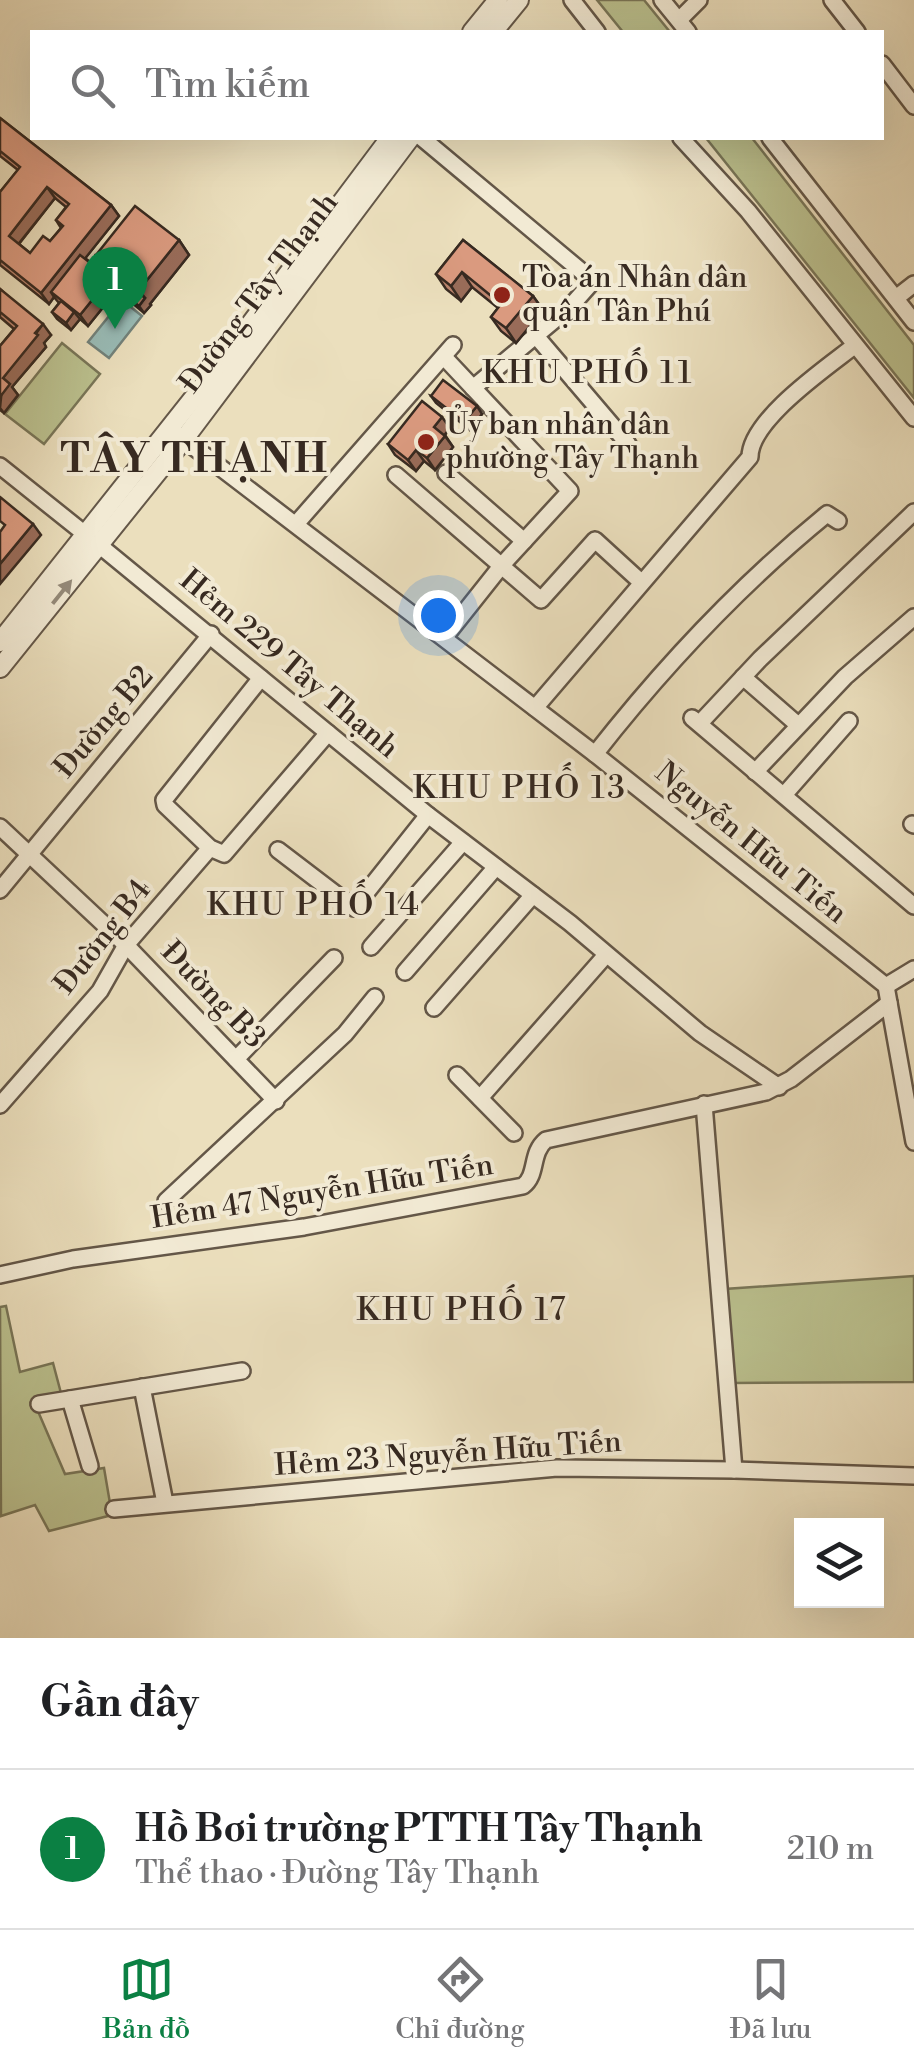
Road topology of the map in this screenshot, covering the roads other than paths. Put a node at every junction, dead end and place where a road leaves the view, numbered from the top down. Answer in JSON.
{"nodes":[{"id":1,"x":498,"y":0,"type":"edge"},
{"id":2,"x":519,"y":0,"type":"edge"},
{"id":3,"x":572,"y":0,"type":"edge"},
{"id":4,"x":662,"y":0,"type":"edge"},
{"id":5,"x":699,"y":0,"type":"edge"},
{"id":6,"x":832,"y":0,"type":"edge"},
{"id":7,"x":684,"y":26,"type":"edge"},
{"id":8,"x":474,"y":30,"type":"edge"},
{"id":9,"x":495,"y":30,"type":"edge"},
{"id":10,"x":595,"y":30,"type":"edge"},
{"id":11,"x":855,"y":30,"type":"edge"},
{"id":12,"x":884,"y":67,"type":"edge"},
{"id":13,"x":914,"y":106,"type":"edge"},
{"id":14,"x":389,"y":140,"type":"edge"},
{"id":15,"x":408,"y":140,"type":"edge"},
{"id":16,"x":424,"y":140,"type":"edge"},
{"id":17,"x":683,"y":140,"type":"edge"},
{"id":18,"x":772,"y":140,"type":"edge"},
{"id":19,"x":914,"y":284,"type":"edge"},
{"id":20,"x":896,"y":298,"type":"junction"},
{"id":21,"x":914,"y":322,"type":"edge"},
{"id":22,"x":536,"y":336,"type":"junction"},
{"id":23,"x":854,"y":346,"type":"junction"},
{"id":24,"x":473,"y":388,"type":"junction"},
{"id":25,"x":914,"y":418,"type":"edge"},
{"id":26,"x":177,"y":434,"type":"junction"},
{"id":27,"x":628,"y":444,"type":"dead end"},
{"id":28,"x":0,"y":466,"type":"edge"},
{"id":29,"x":446,"y":473,"type":"dead end"},
{"id":30,"x":396,"y":475,"type":"dead end"},
{"id":31,"x":914,"y":512,"type":"edge"},
{"id":32,"x":838,"y":521,"type":"dead end"},
{"id":33,"x":296,"y":524,"type":"junction"},
{"id":34,"x":92,"y":540,"type":"junction"},
{"id":35,"x":524,"y":541,"type":"junction"},
{"id":36,"x":502,"y":566,"type":"junction"},
{"id":37,"x":641,"y":582,"type":"junction"},
{"id":38,"x":914,"y":617,"type":"edge"},
{"id":39,"x":211,"y":634,"type":"junction"},
{"id":40,"x":444,"y":638,"type":"junction"},
{"id":41,"x":0,"y":642,"type":"edge"},
{"id":42,"x":0,"y":668,"type":"edge"},
{"id":43,"x":743,"y":677,"type":"junction"},
{"id":44,"x":261,"y":678,"type":"junction"},
{"id":45,"x":535,"y":708,"type":"junction"},
{"id":46,"x":850,"y":721,"type":"dead end"},
{"id":47,"x":798,"y":725,"type":"junction"},
{"id":48,"x":328,"y":733,"type":"junction"},
{"id":49,"x":595,"y":754,"type":"junction"},
{"id":50,"x":755,"y":772,"type":"junction"},
{"id":51,"x":784,"y":796,"type":"junction"},
{"id":52,"x":428,"y":815,"type":"junction"},
{"id":53,"x":0,"y":827,"type":"edge"},
{"id":54,"x":463,"y":842,"type":"junction"},
{"id":55,"x":210,"y":848,"type":"junction"},
{"id":56,"x":278,"y":850,"type":"dead end"},
{"id":57,"x":30,"y":854,"type":"junction"},
{"id":58,"x":496,"y":867,"type":"junction"},
{"id":59,"x":0,"y":890,"type":"edge"},
{"id":60,"x":533,"y":895,"type":"junction"},
{"id":61,"x":914,"y":906,"type":"edge"},
{"id":62,"x":126,"y":945,"type":"junction"},
{"id":63,"x":371,"y":947,"type":"dead end"},
{"id":64,"x":606,"y":954,"type":"junction"},
{"id":65,"x":334,"y":958,"type":"dead end"},
{"id":66,"x":914,"y":969,"type":"edge"},
{"id":67,"x":406,"y":972,"type":"dead end"},
{"id":68,"x":888,"y":995,"type":"junction"},
{"id":69,"x":375,"y":997,"type":"dead end"},
{"id":70,"x":434,"y":1008,"type":"dead end"},
{"id":71,"x":236,"y":1059,"type":"junction"},
{"id":72,"x":457,"y":1075,"type":"dead end"},
{"id":73,"x":779,"y":1086,"type":"junction"},
{"id":74,"x":480,"y":1098,"type":"junction"},
{"id":75,"x":276,"y":1101,"type":"junction"},
{"id":76,"x":704,"y":1104,"type":"junction"},
{"id":77,"x":0,"y":1105,"type":"edge"},
{"id":78,"x":514,"y":1133,"type":"dead end"},
{"id":79,"x":914,"y":1142,"type":"edge"},
{"id":80,"x":166,"y":1201,"type":"dead end"},
{"id":81,"x":0,"y":1275,"type":"edge"},
{"id":82,"x":242,"y":1371,"type":"dead end"},
{"id":83,"x":142,"y":1387,"type":"junction"},
{"id":84,"x":70,"y":1399,"type":"junction"},
{"id":85,"x":39,"y":1404,"type":"dead end"},
{"id":86,"x":90,"y":1466,"type":"dead end"},
{"id":87,"x":734,"y":1470,"type":"junction"},
{"id":88,"x":914,"y":1476,"type":"edge"},
{"id":89,"x":165,"y":1503,"type":"junction"},
{"id":90,"x":114,"y":1509,"type":"dead end"}],
"edges":[{"from":1,"to":8,"type":"street"},
{"from":2,"to":9,"type":"street"},
{"from":3,"to":10,"type":"street"},
{"from":4,"to":7,"type":"street"},
{"from":5,"to":7,"type":"street"},
{"from":6,"to":11,"type":"street"},
{"from":12,"to":13,"type":"street"},
{"from":14,"to":26,"type":"street","name":"Đường Tây Thạnh"},
{"from":15,"to":26,"type":"street","name":"Đường Tây Thạnh"},
{"from":16,"to":22,"type":"street"},
{"from":17,"to":23,"type":"street"},
{"from":18,"to":20,"type":"street"},
{"from":19,"to":20,"type":"street"},
{"from":20,"to":21,"type":"street"},
{"from":22,"to":24,"type":"street"},
{"from":22,"to":27,"type":"street"},
{"from":23,"to":25,"type":"street"},
{"from":23,"to":37,"type":"street"},
{"from":24,"to":33,"type":"street"},
{"from":24,"to":35,"type":"street"},
{"from":26,"to":33,"type":"street","name":"Nguyễn Hữu Tiến"},
{"from":26,"to":34,"type":"street","name":"Đường Tây Thạnh"},
{"from":28,"to":34,"type":"street","name":"Hẻm 229 Tây Thạnh"},
{"from":29,"to":35,"type":"street"},
{"from":30,"to":36,"type":"street"},
{"from":31,"to":43,"type":"street"},
{"from":32,"to":49,"type":"street"},
{"from":33,"to":40,"type":"street","name":"Nguyễn Hữu Tiến"},
{"from":34,"to":39,"type":"street","name":"Hẻm 229 Tây Thạnh"},
{"from":34,"to":41,"type":"street","name":"Đường Tây Thạnh"},
{"from":42,"to":34,"type":"street","name":"Đường Tây Thạnh","one_way":true},
{"from":35,"to":36,"type":"street"},
{"from":36,"to":37,"type":"street"},
{"from":36,"to":40,"type":"street"},
{"from":37,"to":45,"type":"street"},
{"from":38,"to":47,"type":"street"},
{"from":39,"to":44,"type":"street","name":"Hẻm 229 Tây Thạnh"},
{"from":39,"to":57,"type":"street","name":"Đường B2"},
{"from":40,"to":45,"type":"street","name":"Nguyễn Hữu Tiến"},
{"from":43,"to":47,"type":"street"},
{"from":43,"to":50,"type":"street"},
{"from":44,"to":48,"type":"street","name":"Hẻm 229 Tây Thạnh"},
{"from":44,"to":55,"type":"street"},
{"from":45,"to":49,"type":"street","name":"Nguyễn Hữu Tiến"},
{"from":46,"to":51,"type":"street"},
{"from":47,"to":50,"type":"street"},
{"from":48,"to":52,"type":"street","name":"Hẻm 229 Tây Thạnh"},
{"from":48,"to":55,"type":"street"},
{"from":49,"to":68,"type":"street","name":"Nguyễn Hữu Tiến"},
{"from":50,"to":51,"type":"street"},
{"from":51,"to":61,"type":"street"},
{"from":52,"to":54,"type":"street","name":"Hẻm 229 Tây Thạnh"},
{"from":52,"to":56,"type":"street"},
{"from":53,"to":57,"type":"street","name":"Đường B3"},
{"from":54,"to":58,"type":"street","name":"Hẻm 229 Tây Thạnh"},
{"from":54,"to":63,"type":"street"},
{"from":55,"to":62,"type":"street","name":"Đường B4"},
{"from":57,"to":59,"type":"street","name":"Đường B2"},
{"from":57,"to":62,"type":"street","name":"Đường B3"},
{"from":58,"to":60,"type":"street","name":"Hẻm 229 Tây Thạnh"},
{"from":58,"to":67,"type":"street"},
{"from":60,"to":64,"type":"street","name":"Hẻm 229 Tây Thạnh"},
{"from":60,"to":70,"type":"street"},
{"from":62,"to":71,"type":"street","name":"Đường B3"},
{"from":62,"to":77,"type":"street","name":"Đường B4"},
{"from":64,"to":73,"type":"street","name":"Hẻm 229 Tây Thạnh"},
{"from":64,"to":74,"type":"street"},
{"from":65,"to":71,"type":"street"},
{"from":66,"to":68,"type":"street","name":"Hẻm 47 Nguyễn Hữu Tiến"},
{"from":68,"to":73,"type":"street","name":"Hẻm 47 Nguyễn Hữu Tiến"},
{"from":68,"to":79,"type":"street"},
{"from":69,"to":75,"type":"street"},
{"from":71,"to":75,"type":"street","name":"Đường B3"},
{"from":72,"to":74,"type":"street"},
{"from":73,"to":76,"type":"street","name":"Hẻm 47 Nguyễn Hữu Tiến"},
{"from":74,"to":78,"type":"street"},
{"from":75,"to":80,"type":"street"},
{"from":76,"to":81,"type":"street","name":"Hẻm 47 Nguyễn Hữu Tiến"},
{"from":76,"to":87,"type":"street"},
{"from":82,"to":83,"type":"street"},
{"from":83,"to":84,"type":"street"},
{"from":83,"to":89,"type":"street"},
{"from":84,"to":85,"type":"street"},
{"from":84,"to":86,"type":"street"},
{"from":87,"to":88,"type":"street","name":"Hẻm 23 Nguyễn Hữu Tiến"},
{"from":87,"to":89,"type":"street","name":"Hẻm 23 Nguyễn Hữu Tiến"},
{"from":89,"to":90,"type":"street","name":"Hẻm 23 Nguyễn Hữu Tiến"}]}
